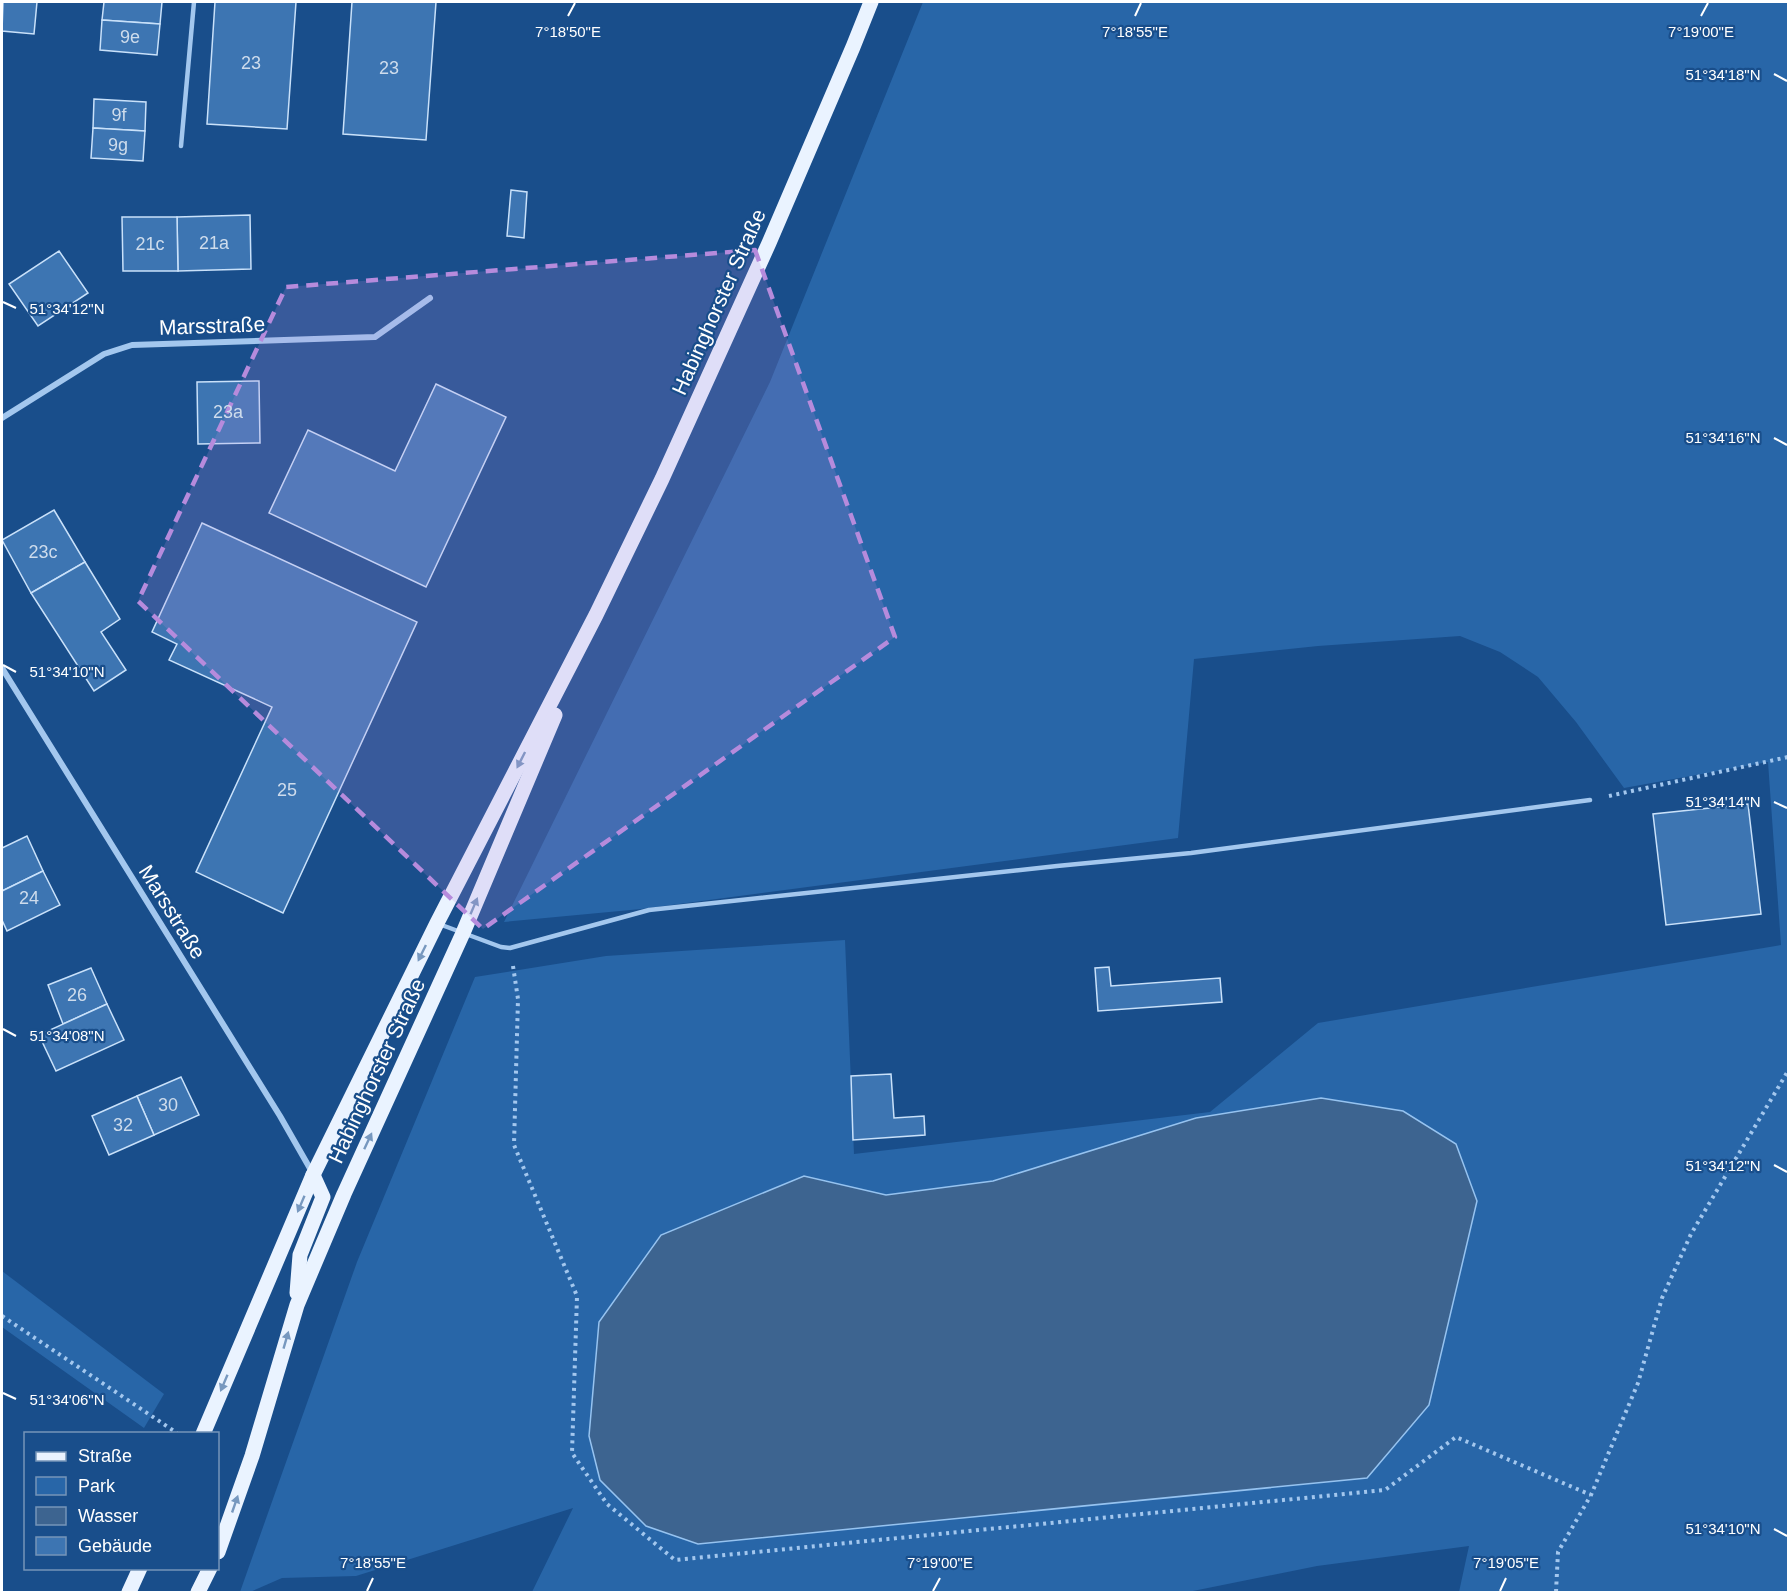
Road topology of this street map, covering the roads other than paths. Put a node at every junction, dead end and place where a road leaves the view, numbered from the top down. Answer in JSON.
{"nodes":[{"id":1,"x":194,"y":2,"type":"edge"},
{"id":2,"x":871,"y":2,"type":"edge"},
{"id":3,"x":181,"y":146,"type":"dead end"},
{"id":4,"x":430,"y":298,"type":"dead end"},
{"id":5,"x":2,"y":418,"type":"edge"},
{"id":6,"x":596,"y":615,"type":"junction"},
{"id":7,"x":2,"y":668,"type":"edge"},
{"id":8,"x":1590,"y":800,"type":"road end"},
{"id":9,"x":437,"y":922,"type":"junction"},
{"id":10,"x":463,"y":933,"type":"junction"},
{"id":11,"x":313,"y":1175,"type":"junction"},
{"id":12,"x":297,"y":1305,"type":"junction"},
{"id":13,"x":204,"y":1432,"type":"edge"},
{"id":14,"x":219,"y":1549,"type":"edge"},
{"id":15,"x":140,"y":1570,"type":"edge"},
{"id":16,"x":210,"y":1570,"type":"edge"},
{"id":17,"x":129,"y":1593,"type":"edge"},
{"id":18,"x":198,"y":1593,"type":"edge"}],
"edges":[{"from":1,"to":3,"type":"lane"},
{"from":2,"to":6,"type":"main road","name":"Habinghorster Straße"},
{"from":4,"to":5,"type":"street","name":"Marsstraße"},
{"from":6,"to":9,"type":"main road","name":"Habinghorster Straße","one_way":true},
{"from":10,"to":6,"type":"main road","name":"Habinghorster Straße","one_way":true},
{"from":7,"to":11,"type":"street","name":"Marsstraße"},
{"from":8,"to":10,"type":"lane"},
{"from":9,"to":10,"type":"lane"},
{"from":9,"to":11,"type":"main road","name":"Habinghorster Straße","one_way":true},
{"from":12,"to":10,"type":"main road","name":"Habinghorster Straße","one_way":true},
{"from":11,"to":12,"type":"main road"},
{"from":11,"to":13,"type":"main road","name":"Habinghorster Straße","one_way":true},
{"from":14,"to":12,"type":"main road","name":"Habinghorster Straße","one_way":true},
{"from":15,"to":17,"type":"main road"},
{"from":16,"to":18,"type":"main road"}]}
